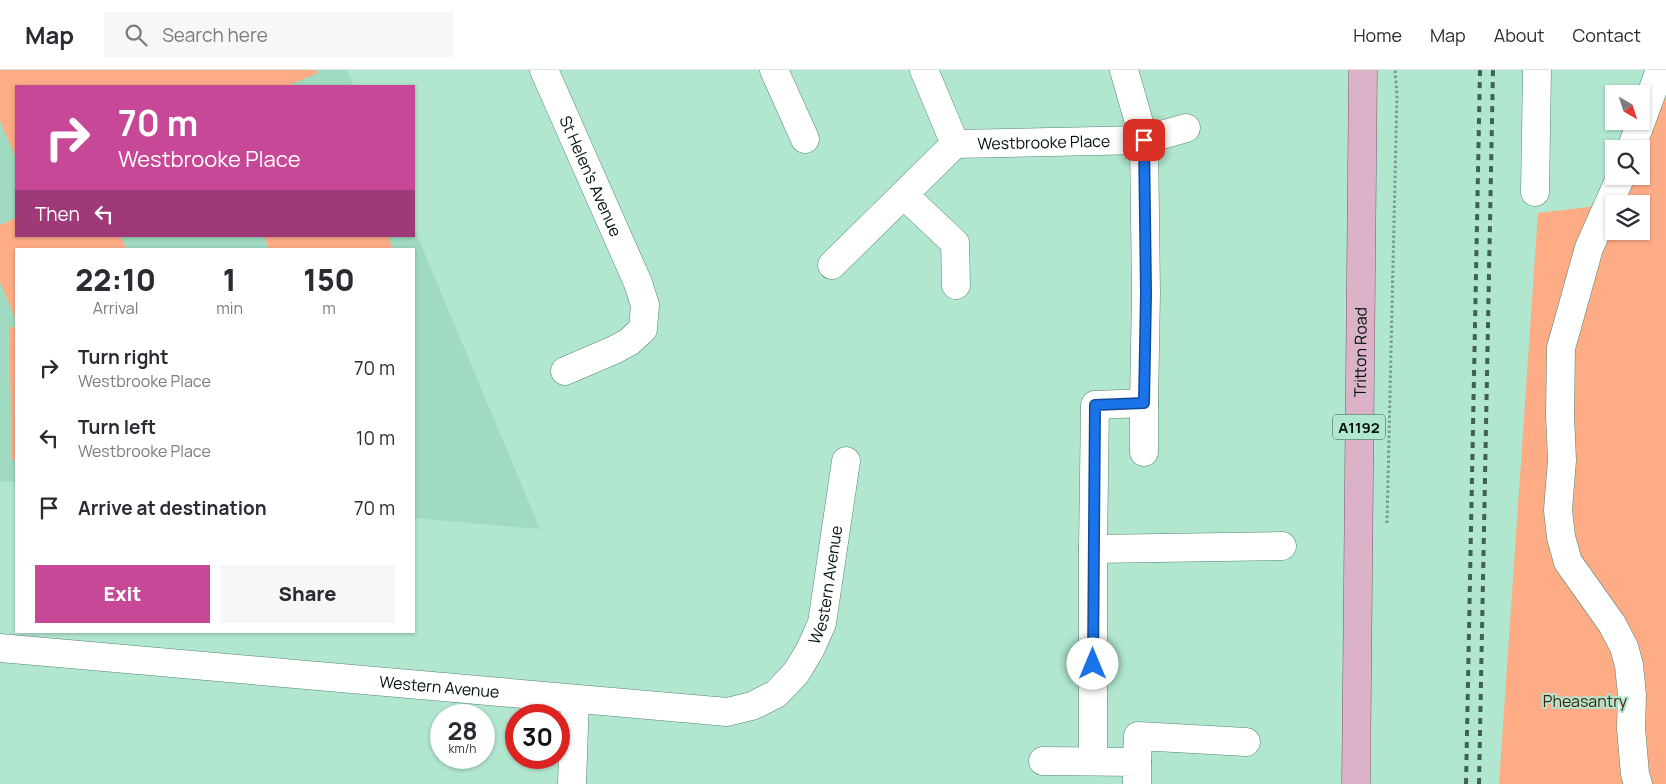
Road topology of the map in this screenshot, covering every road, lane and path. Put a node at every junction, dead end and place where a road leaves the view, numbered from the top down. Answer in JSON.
{"nodes":[{"id":1,"x":544,"y":70,"type":"edge"},
{"id":2,"x":774,"y":70,"type":"edge"},
{"id":3,"x":924,"y":70,"type":"edge"},
{"id":4,"x":1124,"y":70,"type":"edge"},
{"id":5,"x":1362,"y":70,"type":"edge"},
{"id":6,"x":1395,"y":70,"type":"edge"},
{"id":7,"x":1536,"y":70,"type":"edge"},
{"id":8,"x":1660,"y":70,"type":"edge"},
{"id":9,"x":1186,"y":128,"type":"dead end"},
{"id":10,"x":805,"y":139,"type":"dead end"},
{"id":11,"x":1144,"y":140,"type":"junction"},
{"id":12,"x":1634,"y":140,"type":"edge"},
{"id":13,"x":955,"y":144,"type":"junction"},
{"id":14,"x":1617,"y":185,"type":"edge"},
{"id":15,"x":1534,"y":192,"type":"dead end"},
{"id":16,"x":904,"y":195,"type":"junction"},
{"id":17,"x":832,"y":265,"type":"dead end"},
{"id":18,"x":956,"y":285,"type":"dead end"},
{"id":19,"x":566,"y":371,"type":"dead end"},
{"id":20,"x":1144,"y":403,"type":"junction"},
{"id":21,"x":1144,"y":452,"type":"dead end"},
{"id":22,"x":846,"y":461,"type":"dead end"},
{"id":23,"x":1387,"y":524,"type":"dead end"},
{"id":24,"x":1282,"y":546,"type":"dead end"},
{"id":25,"x":1093,"y":549,"type":"junction"},
{"id":26,"x":0,"y":648,"type":"edge"},
{"id":27,"x":575,"y":699,"type":"junction"},
{"id":28,"x":1246,"y":742,"type":"dead end"},
{"id":29,"x":1043,"y":761,"type":"dead end"},
{"id":30,"x":1093,"y":761,"type":"junction"},
{"id":31,"x":1137,"y":773,"type":"edge"},
{"id":32,"x":572,"y":784,"type":"edge"},
{"id":33,"x":1356,"y":784,"type":"edge"},
{"id":34,"x":1638,"y":784,"type":"edge"}],
"edges":[{"from":1,"to":19,"type":"street","name":"St Helen's Avenue"},
{"from":2,"to":10,"type":"street"},
{"from":3,"to":13,"type":"street","name":"Westbrooke Place"},
{"from":4,"to":11,"type":"street"},
{"from":5,"to":33,"type":"main road","name":"Tritton Road","number":"A1192"},
{"from":6,"to":23,"type":"path"},
{"from":7,"to":15,"type":"street"},
{"from":8,"to":12,"type":"street"},
{"from":9,"to":11,"type":"street","name":"Westbrooke Place"},
{"from":11,"to":13,"type":"street","name":"Westbrooke Place"},
{"from":11,"to":20,"type":"street"},
{"from":13,"to":16,"type":"street"},
{"from":14,"to":34,"type":"street"},
{"from":16,"to":17,"type":"street"},
{"from":16,"to":18,"type":"street"},
{"from":20,"to":21,"type":"street"},
{"from":20,"to":25,"type":"street"},
{"from":22,"to":27,"type":"street","name":"Western Avenue"},
{"from":24,"to":25,"type":"street"},
{"from":25,"to":30,"type":"street"},
{"from":26,"to":27,"type":"street","name":"Western Avenue"},
{"from":27,"to":32,"type":"street"},
{"from":28,"to":31,"type":"street"},
{"from":29,"to":30,"type":"street"},
{"from":30,"to":31,"type":"street"}]}
